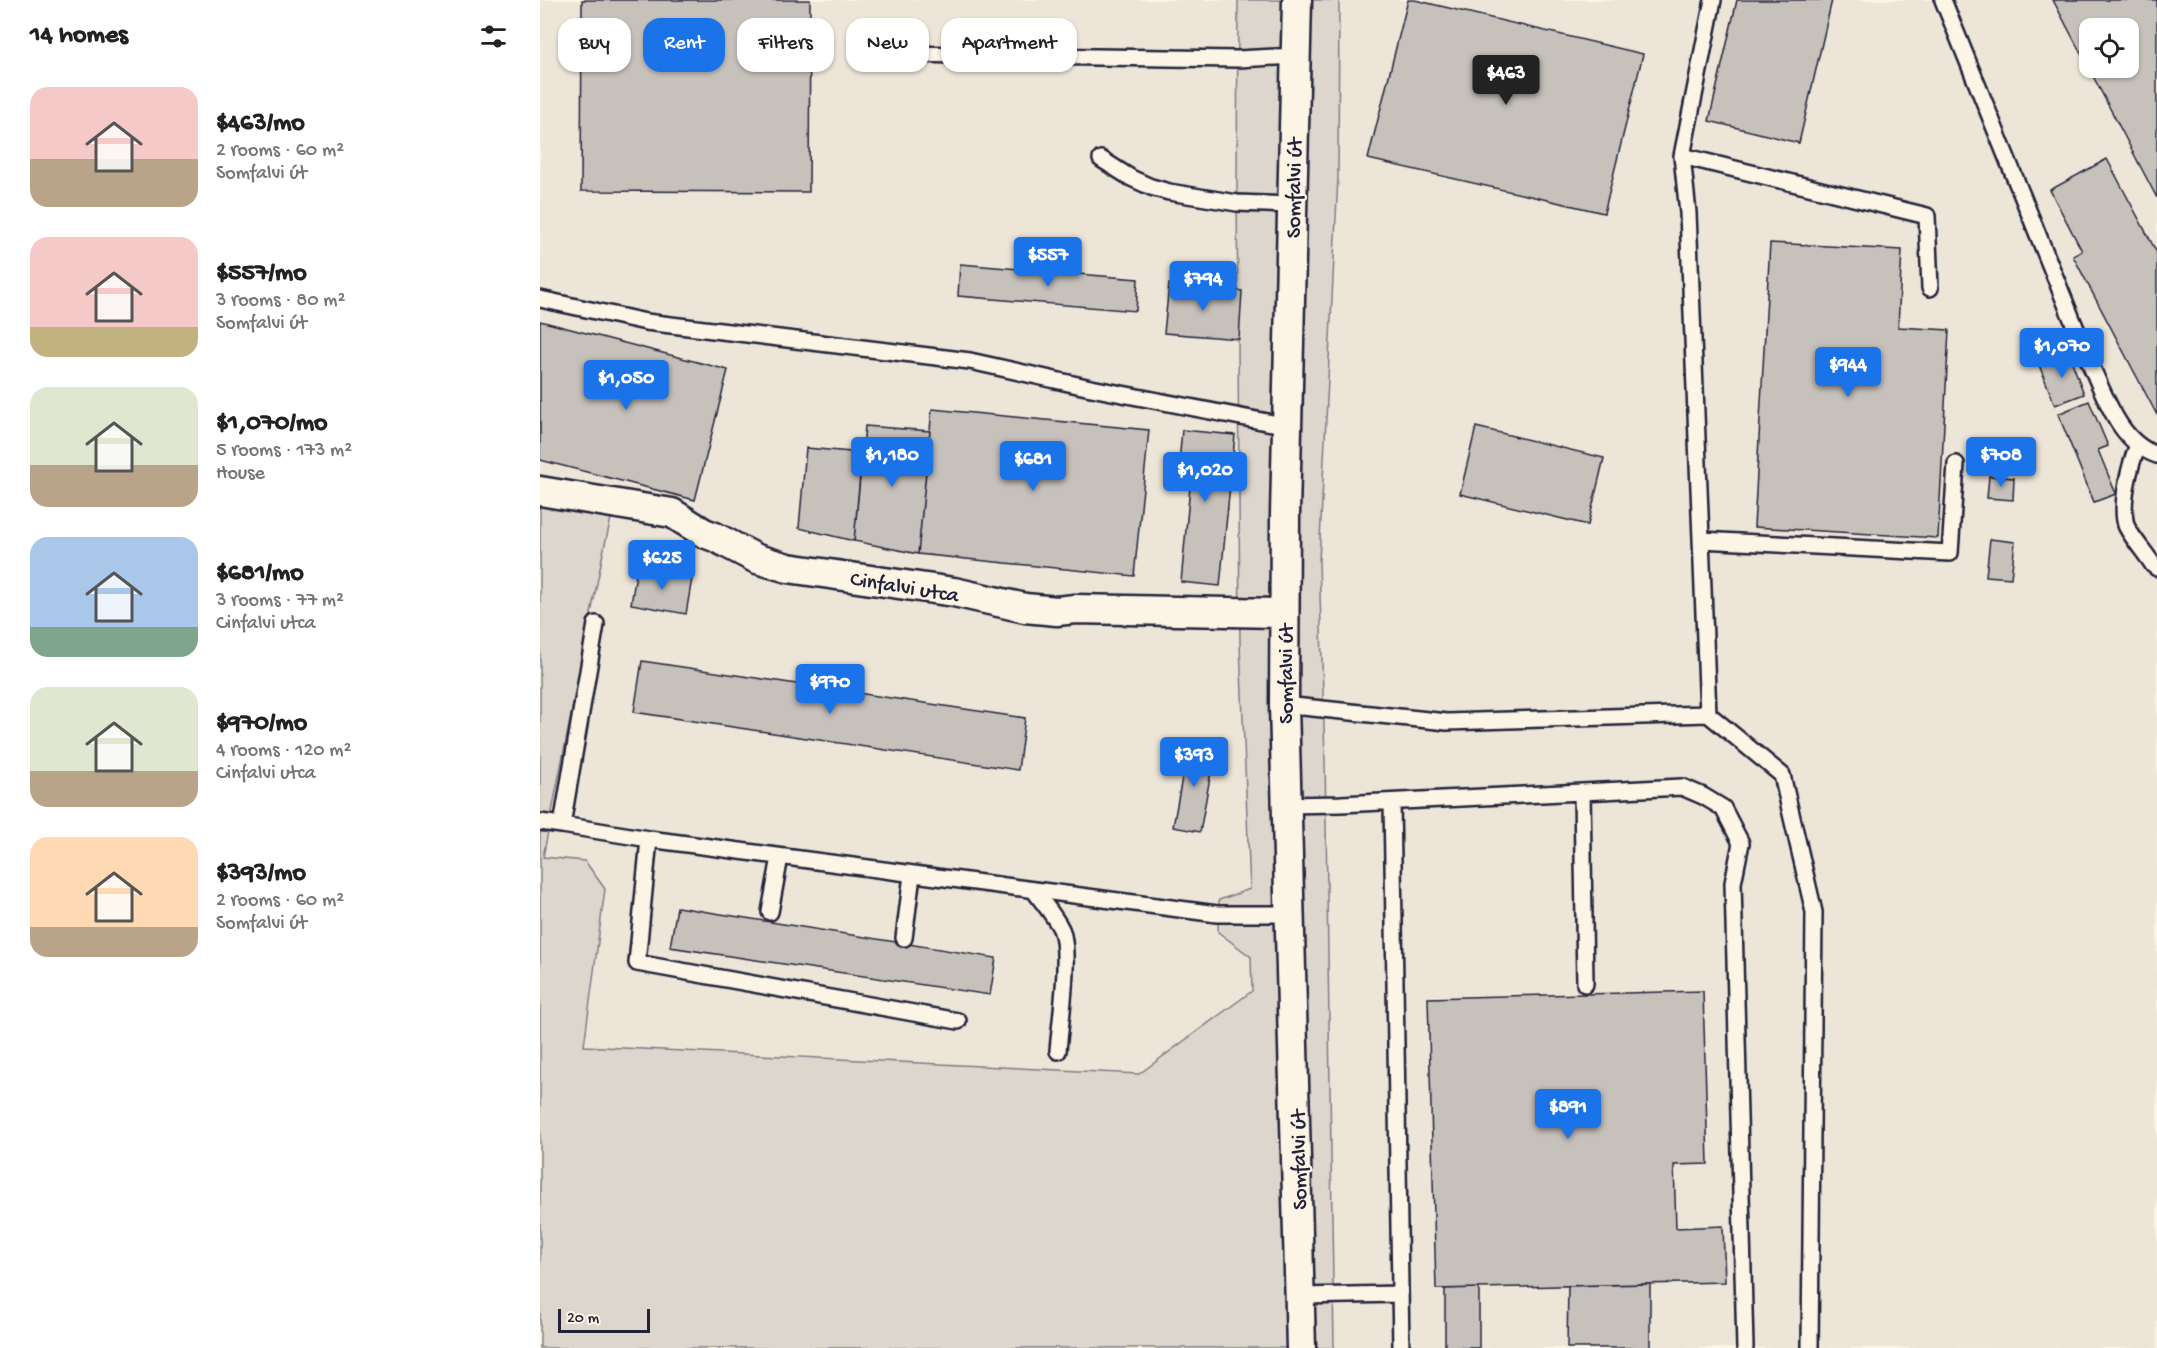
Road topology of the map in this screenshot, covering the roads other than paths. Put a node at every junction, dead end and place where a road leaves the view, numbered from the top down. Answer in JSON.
{"nodes":[{"id":1,"x":1297,"y":0,"type":"edge"},
{"id":2,"x":1713,"y":0,"type":"edge"},
{"id":3,"x":1943,"y":0,"type":"edge"},
{"id":4,"x":929,"y":54,"type":"edge"},
{"id":5,"x":1295,"y":56,"type":"junction"},
{"id":6,"x":1682,"y":156,"type":"junction"},
{"id":7,"x":1101,"y":159,"type":"dead end"},
{"id":8,"x":1292,"y":206,"type":"junction"},
{"id":9,"x":1930,"y":288,"type":"dead end"},
{"id":10,"x":540,"y":299,"type":"edge"},
{"id":11,"x":1288,"y":426,"type":"junction"},
{"id":12,"x":2138,"y":445,"type":"junction"},
{"id":13,"x":2157,"y":455,"type":"edge"},
{"id":14,"x":1956,"y":464,"type":"dead end"},
{"id":15,"x":540,"y":490,"type":"edge"},
{"id":16,"x":1701,"y":540,"type":"junction"},
{"id":17,"x":2157,"y":568,"type":"edge"},
{"id":18,"x":1284,"y":613,"type":"junction"},
{"id":19,"x":596,"y":624,"type":"dead end"},
{"id":20,"x":1284,"y":705,"type":"junction"},
{"id":21,"x":1708,"y":714,"type":"junction"},
{"id":22,"x":1582,"y":792,"type":"junction"},
{"id":23,"x":1392,"y":802,"type":"junction"},
{"id":24,"x":1285,"y":805,"type":"junction"},
{"id":25,"x":540,"y":822,"type":"edge"},
{"id":26,"x":562,"y":825,"type":"junction"},
{"id":27,"x":649,"y":839,"type":"junction"},
{"id":28,"x":780,"y":857,"type":"junction"},
{"id":29,"x":912,"y":875,"type":"junction"},
{"id":30,"x":1034,"y":890,"type":"junction"},
{"id":31,"x":770,"y":912,"type":"dead end"},
{"id":32,"x":1291,"y":914,"type":"junction"},
{"id":33,"x":904,"y":938,"type":"dead end"},
{"id":34,"x":1586,"y":984,"type":"dead end"},
{"id":35,"x":958,"y":1022,"type":"dead end"},
{"id":36,"x":1058,"y":1052,"type":"dead end"},
{"id":37,"x":1399,"y":1294,"type":"junction"},
{"id":38,"x":1300,"y":1296,"type":"junction"},
{"id":39,"x":1301,"y":1348,"type":"edge"},
{"id":40,"x":1401,"y":1348,"type":"edge"},
{"id":41,"x":1745,"y":1348,"type":"edge"},
{"id":42,"x":1810,"y":1348,"type":"edge"}],
"edges":[{"from":1,"to":5,"type":"street","name":"Somfalvi út"},
{"from":2,"to":6,"type":"lane"},
{"from":3,"to":12,"type":"lane"},
{"from":4,"to":5,"type":"lane"},
{"from":5,"to":8,"type":"street","name":"Somfalvi út"},
{"from":6,"to":9,"type":"lane"},
{"from":6,"to":16,"type":"lane"},
{"from":7,"to":8,"type":"lane"},
{"from":8,"to":11,"type":"street","name":"Somfalvi út"},
{"from":10,"to":11,"type":"lane"},
{"from":11,"to":18,"type":"street","name":"Somfalvi út"},
{"from":12,"to":13,"type":"lane"},
{"from":12,"to":17,"type":"lane"},
{"from":14,"to":16,"type":"lane"},
{"from":15,"to":18,"type":"street","name":"Cinfalvi utca"},
{"from":16,"to":21,"type":"lane"},
{"from":18,"to":20,"type":"street","name":"Somfalvi út"},
{"from":19,"to":26,"type":"lane"},
{"from":20,"to":21,"type":"lane"},
{"from":20,"to":24,"type":"street","name":"Somfalvi út"},
{"from":21,"to":42,"type":"lane"},
{"from":22,"to":23,"type":"lane"},
{"from":22,"to":34,"type":"lane"},
{"from":22,"to":41,"type":"lane"},
{"from":23,"to":24,"type":"lane"},
{"from":23,"to":37,"type":"lane"},
{"from":24,"to":32,"type":"street","name":"Somfalvi út"},
{"from":25,"to":26,"type":"lane"},
{"from":26,"to":27,"type":"lane"},
{"from":27,"to":28,"type":"lane"},
{"from":27,"to":35,"type":"lane"},
{"from":28,"to":29,"type":"lane"},
{"from":28,"to":31,"type":"lane"},
{"from":29,"to":30,"type":"lane"},
{"from":29,"to":33,"type":"lane"},
{"from":30,"to":32,"type":"lane"},
{"from":30,"to":36,"type":"lane"},
{"from":32,"to":38,"type":"street","name":"Somfalvi út"},
{"from":37,"to":38,"type":"lane"},
{"from":37,"to":40,"type":"lane"},
{"from":38,"to":39,"type":"street","name":"Somfalvi út"}]}
